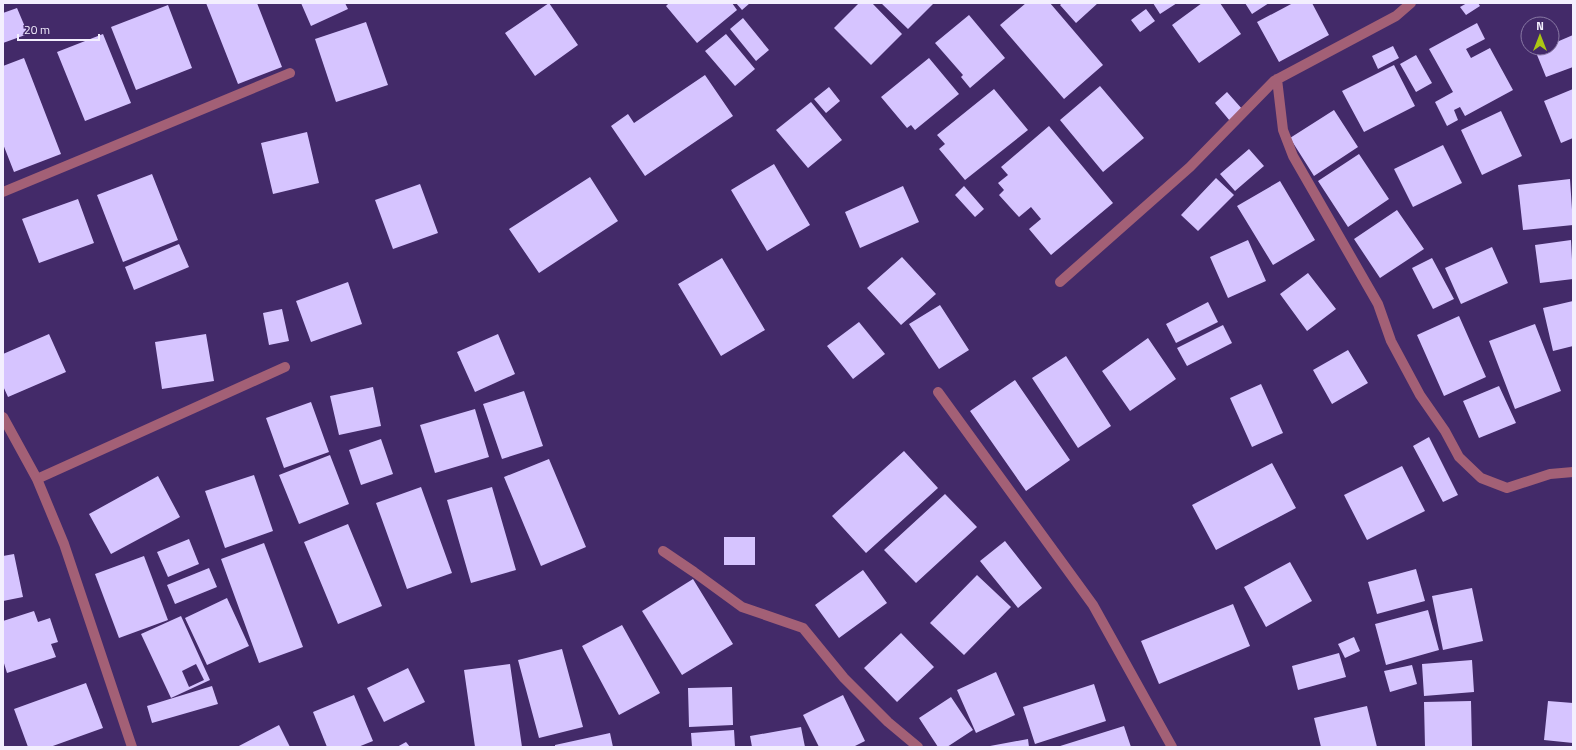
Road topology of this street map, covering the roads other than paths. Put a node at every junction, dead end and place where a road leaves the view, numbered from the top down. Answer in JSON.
{"nodes":[{"id":1,"x":1411,"y":3,"type":"edge"},
{"id":2,"x":290,"y":73,"type":"dead end"},
{"id":3,"x":1277,"y":79,"type":"junction"},
{"id":4,"x":3,"y":192,"type":"edge"},
{"id":5,"x":1060,"y":282,"type":"dead end"},
{"id":6,"x":285,"y":367,"type":"dead end"},
{"id":7,"x":938,"y":392,"type":"dead end"},
{"id":8,"x":3,"y":417,"type":"edge"},
{"id":9,"x":1573,"y":472,"type":"edge"},
{"id":10,"x":37,"y":479,"type":"junction"},
{"id":11,"x":663,"y":551,"type":"dead end"},
{"id":12,"x":132,"y":747,"type":"edge"},
{"id":13,"x":918,"y":747,"type":"edge"},
{"id":14,"x":1172,"y":747,"type":"edge"}],
"edges":[{"from":1,"to":3,"type":"street"},
{"from":2,"to":4,"type":"street"},
{"from":3,"to":5,"type":"street"},
{"from":3,"to":9,"type":"street"},
{"from":6,"to":10,"type":"street"},
{"from":7,"to":14,"type":"street"},
{"from":8,"to":10,"type":"street"},
{"from":10,"to":12,"type":"street"},
{"from":11,"to":13,"type":"street"}]}
